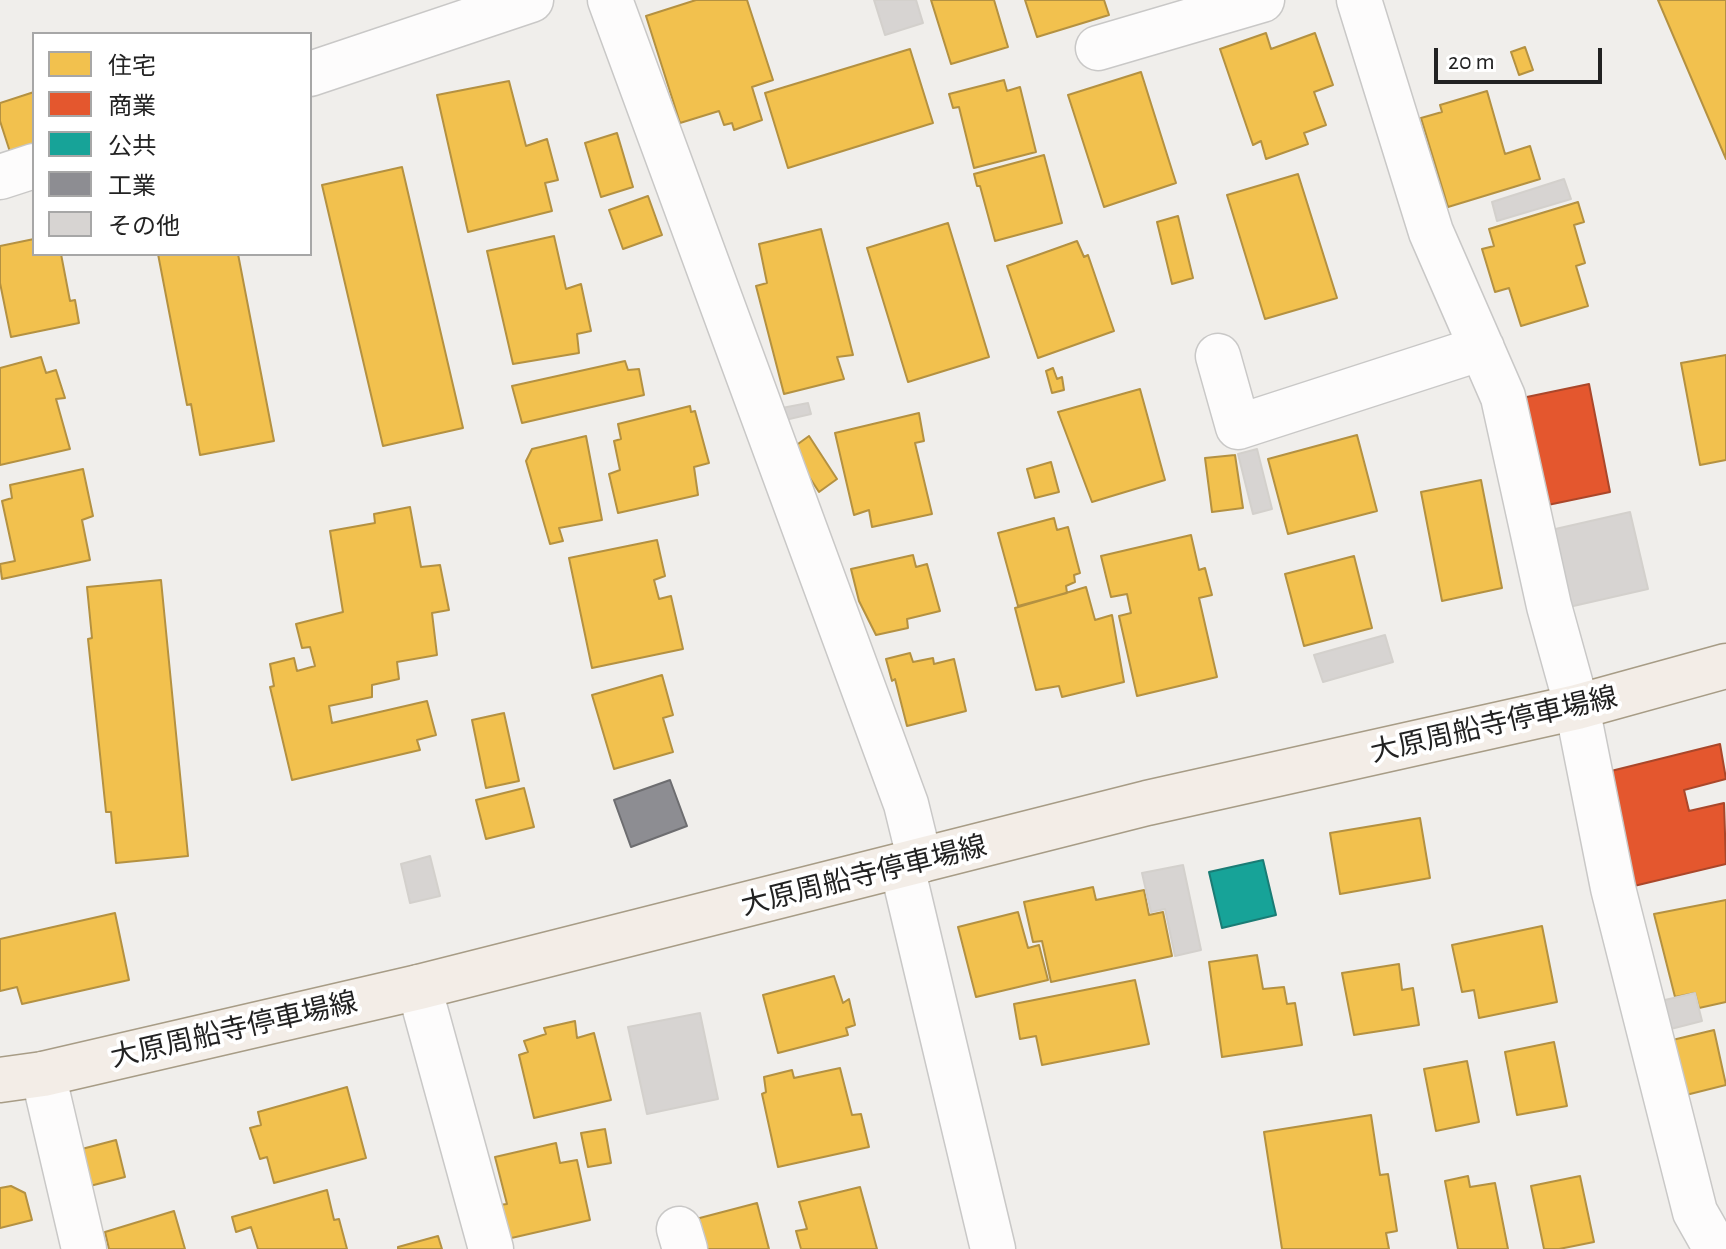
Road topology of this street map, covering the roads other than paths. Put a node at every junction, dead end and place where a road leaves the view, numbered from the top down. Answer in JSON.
{"nodes":[{"id":1,"x":531,"y":0,"type":"edge"},
{"id":2,"x":610,"y":0,"type":"edge"},
{"id":3,"x":1262,"y":0,"type":"edge"},
{"id":4,"x":1359,"y":0,"type":"edge"},
{"id":5,"x":1098,"y":48,"type":"dead end"},
{"id":6,"x":312,"y":73,"type":"edge"},
{"id":7,"x":32,"y":167,"type":"edge"},
{"id":8,"x":0,"y":177,"type":"edge"},
{"id":9,"x":1482,"y":348,"type":"junction"},
{"id":10,"x":1218,"y":356,"type":"dead end"},
{"id":11,"x":1726,"y":666,"type":"edge"},
{"id":12,"x":1577,"y":707,"type":"junction"},
{"id":13,"x":911,"y":864,"type":"junction"},
{"id":14,"x":419,"y":987,"type":"junction"},
{"id":15,"x":43,"y":1074,"type":"junction"},
{"id":16,"x":0,"y":1080,"type":"edge"},
{"id":17,"x":1712,"y":1222,"type":"edge"},
{"id":18,"x":84,"y":1249,"type":"edge"},
{"id":19,"x":491,"y":1249,"type":"edge"},
{"id":20,"x":993,"y":1249,"type":"edge"}],
"edges":[{"from":1,"to":6,"type":"street"},
{"from":2,"to":13,"type":"street"},
{"from":3,"to":5,"type":"street"},
{"from":4,"to":9,"type":"street"},
{"from":7,"to":8,"type":"street"},
{"from":9,"to":10,"type":"street"},
{"from":9,"to":12,"type":"street"},
{"from":11,"to":12,"type":"main road","name":"大原周船寺停車場線"},
{"from":12,"to":13,"type":"main road","name":"大原周船寺停車場線"},
{"from":12,"to":17,"type":"street"},
{"from":13,"to":14,"type":"main road","name":"大原周船寺停車場線"},
{"from":13,"to":20,"type":"street"},
{"from":14,"to":15,"type":"main road","name":"大原周船寺停車場線"},
{"from":14,"to":19,"type":"street"},
{"from":15,"to":16,"type":"main road","name":"大原周船寺停車場線"},
{"from":15,"to":18,"type":"street"}]}
